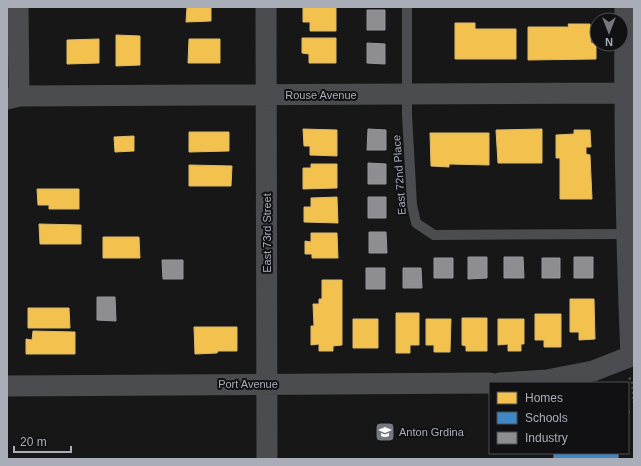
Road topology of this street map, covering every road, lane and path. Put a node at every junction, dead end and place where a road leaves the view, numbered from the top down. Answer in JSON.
{"nodes":[{"id":1,"x":18,"y":7,"type":"edge"},
{"id":2,"x":266,"y":7,"type":"edge"},
{"id":3,"x":407,"y":7,"type":"edge"},
{"id":4,"x":625,"y":7,"type":"edge"},
{"id":5,"x":624,"y":93,"type":"junction"},
{"id":6,"x":407,"y":95,"type":"junction"},
{"id":7,"x":267,"y":96,"type":"junction"},
{"id":8,"x":13,"y":97,"type":"edge"},
{"id":9,"x":626,"y":234,"type":"junction"},
{"id":10,"x":630,"y":362,"type":"edge"},
{"id":11,"x":516,"y":382,"type":"edge"},
{"id":12,"x":489,"y":383,"type":"edge"},
{"id":13,"x":267,"y":384,"type":"junction"},
{"id":14,"x":7,"y":386,"type":"edge"},
{"id":15,"x":634,"y":403,"type":"edge"},
{"id":16,"x":267,"y":459,"type":"edge"}],
"edges":[{"from":1,"to":8,"type":"street"},
{"from":2,"to":7,"type":"street","name":"East 73rd Street"},
{"from":3,"to":6,"type":"lane","name":"East 72nd Place"},
{"from":4,"to":5,"type":"street"},
{"from":5,"to":6,"type":"street","name":"Rouse Avenue"},
{"from":5,"to":9,"type":"street"},
{"from":6,"to":7,"type":"street","name":"Rouse Avenue"},
{"from":6,"to":9,"type":"lane","name":"East 72nd Place"},
{"from":7,"to":8,"type":"street","name":"Rouse Avenue"},
{"from":7,"to":13,"type":"street","name":"East 73rd Street"},
{"from":9,"to":10,"type":"street"},
{"from":10,"to":11,"type":"street"},
{"from":10,"to":15,"type":"path"},
{"from":12,"to":13,"type":"street","name":"Port Avenue"},
{"from":13,"to":14,"type":"street","name":"Port Avenue"},
{"from":13,"to":16,"type":"street","name":"East 73rd Street"}]}
